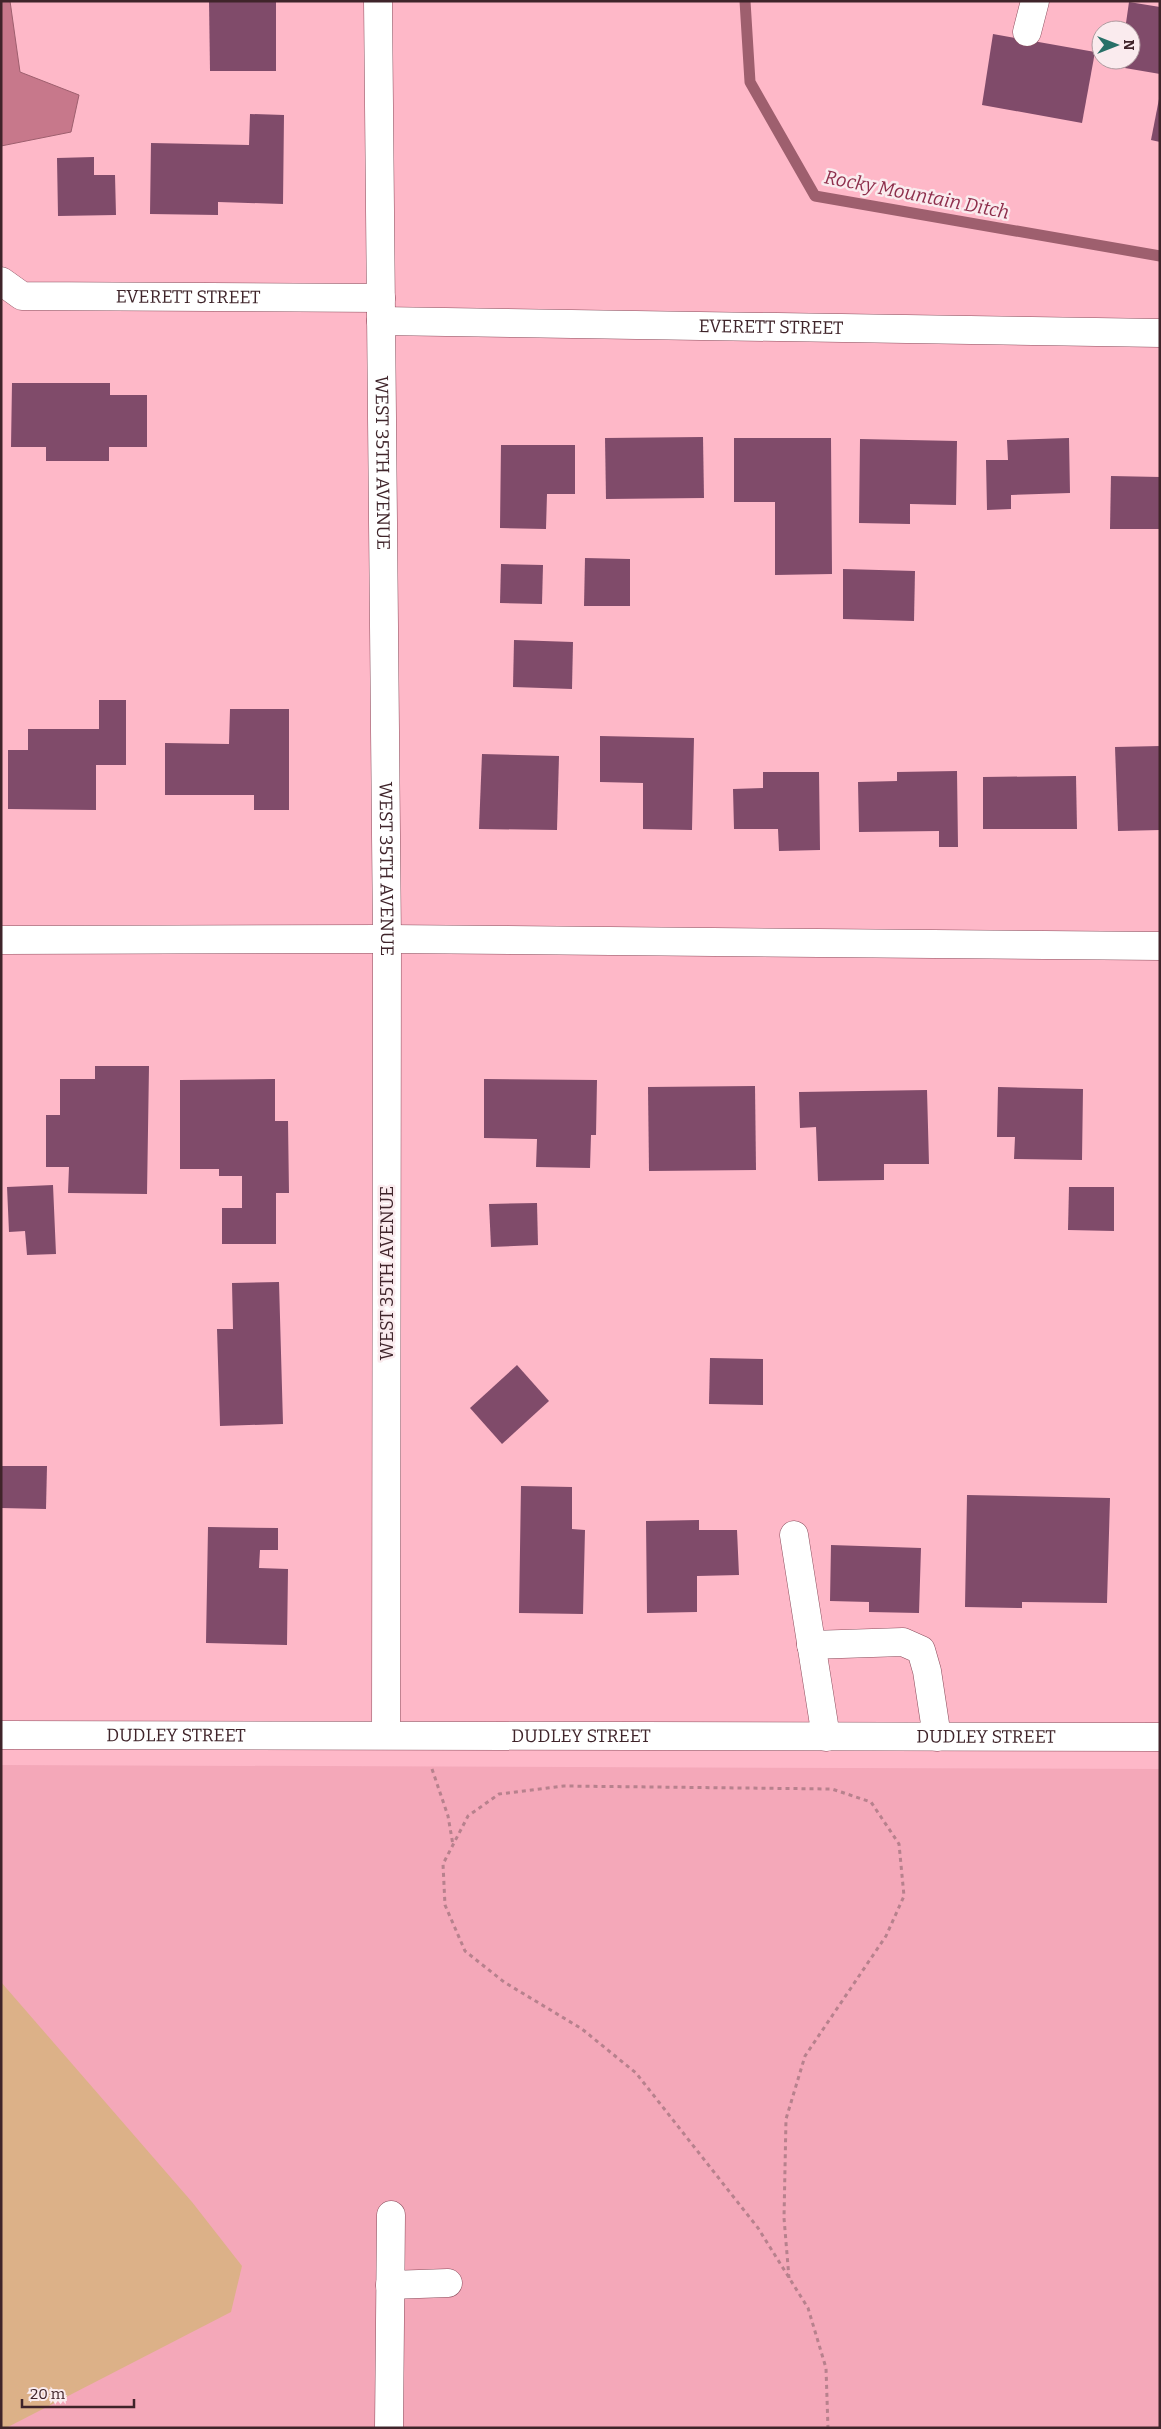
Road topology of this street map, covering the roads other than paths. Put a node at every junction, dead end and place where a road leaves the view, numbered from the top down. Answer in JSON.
{"nodes":[{"id":1,"x":378,"y":1,"type":"edge"},
{"id":2,"x":1035,"y":1,"type":"edge"},
{"id":3,"x":1027,"y":32,"type":"dead end"},
{"id":4,"x":1,"y":282,"type":"edge"},
{"id":5,"x":381,"y":309,"type":"junction"},
{"id":6,"x":1160,"y":333,"type":"edge"},
{"id":7,"x":387,"y":939,"type":"junction"},
{"id":8,"x":1,"y":940,"type":"edge"},
{"id":9,"x":1160,"y":946,"type":"edge"},
{"id":10,"x":794,"y":1535,"type":"dead end"},
{"id":11,"x":811,"y":1645,"type":"junction"},
{"id":12,"x":1,"y":1735,"type":"edge"},
{"id":13,"x":386,"y":1735,"type":"junction"},
{"id":14,"x":826,"y":1737,"type":"junction"},
{"id":15,"x":937,"y":1737,"type":"junction"},
{"id":16,"x":1160,"y":1737,"type":"edge"},
{"id":17,"x":391,"y":2216,"type":"dead end"},
{"id":18,"x":448,"y":2283,"type":"dead end"},
{"id":19,"x":390,"y":2285,"type":"junction"},
{"id":20,"x":389,"y":2428,"type":"edge"}],
"edges":[{"from":1,"to":5,"type":"street","name":"WEST 35TH AVENUE"},
{"from":2,"to":3,"type":"street"},
{"from":4,"to":5,"type":"street","name":"EVERETT STREET"},
{"from":5,"to":6,"type":"street","name":"EVERETT STREET"},
{"from":5,"to":7,"type":"street","name":"WEST 35TH AVENUE"},
{"from":7,"to":8,"type":"street"},
{"from":7,"to":9,"type":"street"},
{"from":7,"to":13,"type":"street","name":"WEST 35TH AVENUE"},
{"from":10,"to":11,"type":"street"},
{"from":11,"to":14,"type":"street"},
{"from":11,"to":15,"type":"street"},
{"from":12,"to":13,"type":"street","name":"DUDLEY STREET"},
{"from":13,"to":14,"type":"street","name":"DUDLEY STREET"},
{"from":14,"to":15,"type":"street","name":"DUDLEY STREET"},
{"from":15,"to":16,"type":"street","name":"DUDLEY STREET"},
{"from":17,"to":19,"type":"street"},
{"from":18,"to":19,"type":"street"},
{"from":19,"to":20,"type":"street"}]}
